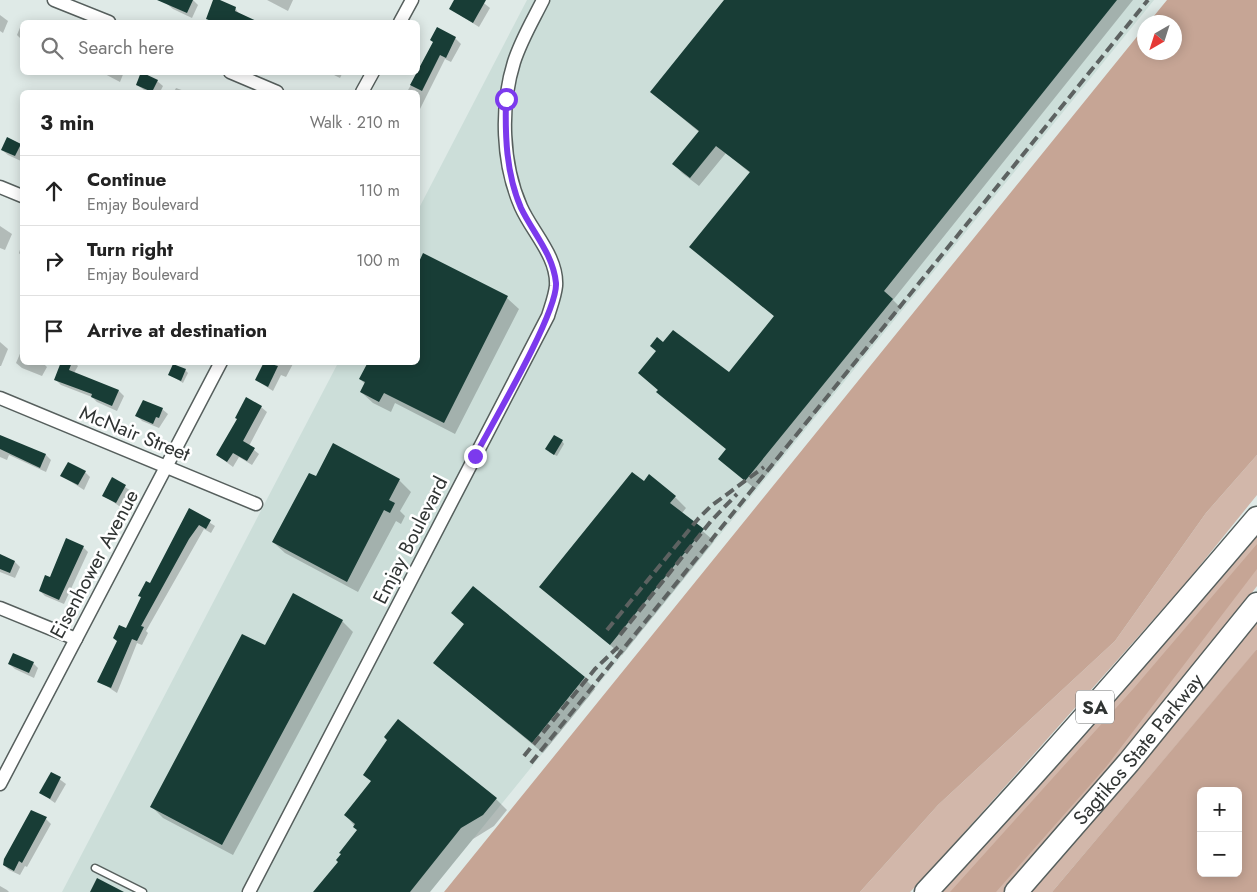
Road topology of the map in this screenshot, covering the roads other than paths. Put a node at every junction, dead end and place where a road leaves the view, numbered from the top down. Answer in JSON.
{"nodes":[{"id":1,"x":54,"y":0,"type":"edge"},
{"id":2,"x":412,"y":0,"type":"edge"},
{"id":3,"x":543,"y":0,"type":"edge"},
{"id":4,"x":104,"y":20,"type":"edge"},
{"id":5,"x":401,"y":20,"type":"edge"},
{"id":6,"x":237,"y":75,"type":"edge"},
{"id":7,"x":370,"y":75,"type":"edge"},
{"id":8,"x":272,"y":90,"type":"edge"},
{"id":9,"x":363,"y":90,"type":"edge"},
{"id":10,"x":0,"y":187,"type":"edge"},
{"id":11,"x":20,"y":195,"type":"edge"},
{"id":12,"x":219,"y":365,"type":"edge"},
{"id":13,"x":0,"y":398,"type":"edge"},
{"id":14,"x":166,"y":466,"type":"junction"},
{"id":15,"x":256,"y":504,"type":"dead end"},
{"id":16,"x":1257,"y":518,"type":"edge"},
{"id":17,"x":1257,"y":604,"type":"edge"},
{"id":18,"x":0,"y":608,"type":"edge"},
{"id":19,"x":76,"y":639,"type":"junction"},
{"id":20,"x":0,"y":784,"type":"edge"},
{"id":21,"x":95,"y":868,"type":"dead end"},
{"id":22,"x":143,"y":892,"type":"edge"},
{"id":23,"x":249,"y":892,"type":"edge"},
{"id":24,"x":926,"y":892,"type":"edge"},
{"id":25,"x":1016,"y":892,"type":"edge"}],
"edges":[{"from":1,"to":4,"type":"street"},
{"from":2,"to":5,"type":"street"},
{"from":3,"to":23,"type":"street","name":"Emjay Boulevard"},
{"from":6,"to":8,"type":"street"},
{"from":7,"to":9,"type":"street"},
{"from":10,"to":11,"type":"street"},
{"from":12,"to":14,"type":"street","name":"Eisenhower Avenue"},
{"from":13,"to":14,"type":"street","name":"McNair Street"},
{"from":14,"to":15,"type":"street","name":"McNair Street"},
{"from":14,"to":19,"type":"street","name":"Eisenhower Avenue"},
{"from":16,"to":24,"type":"highway","number":"SA"},
{"from":17,"to":25,"type":"highway","name":"Sagtikos State Parkway"},
{"from":18,"to":19,"type":"street"},
{"from":19,"to":20,"type":"street","name":"Eisenhower Avenue"},
{"from":21,"to":22,"type":"lane"}]}
